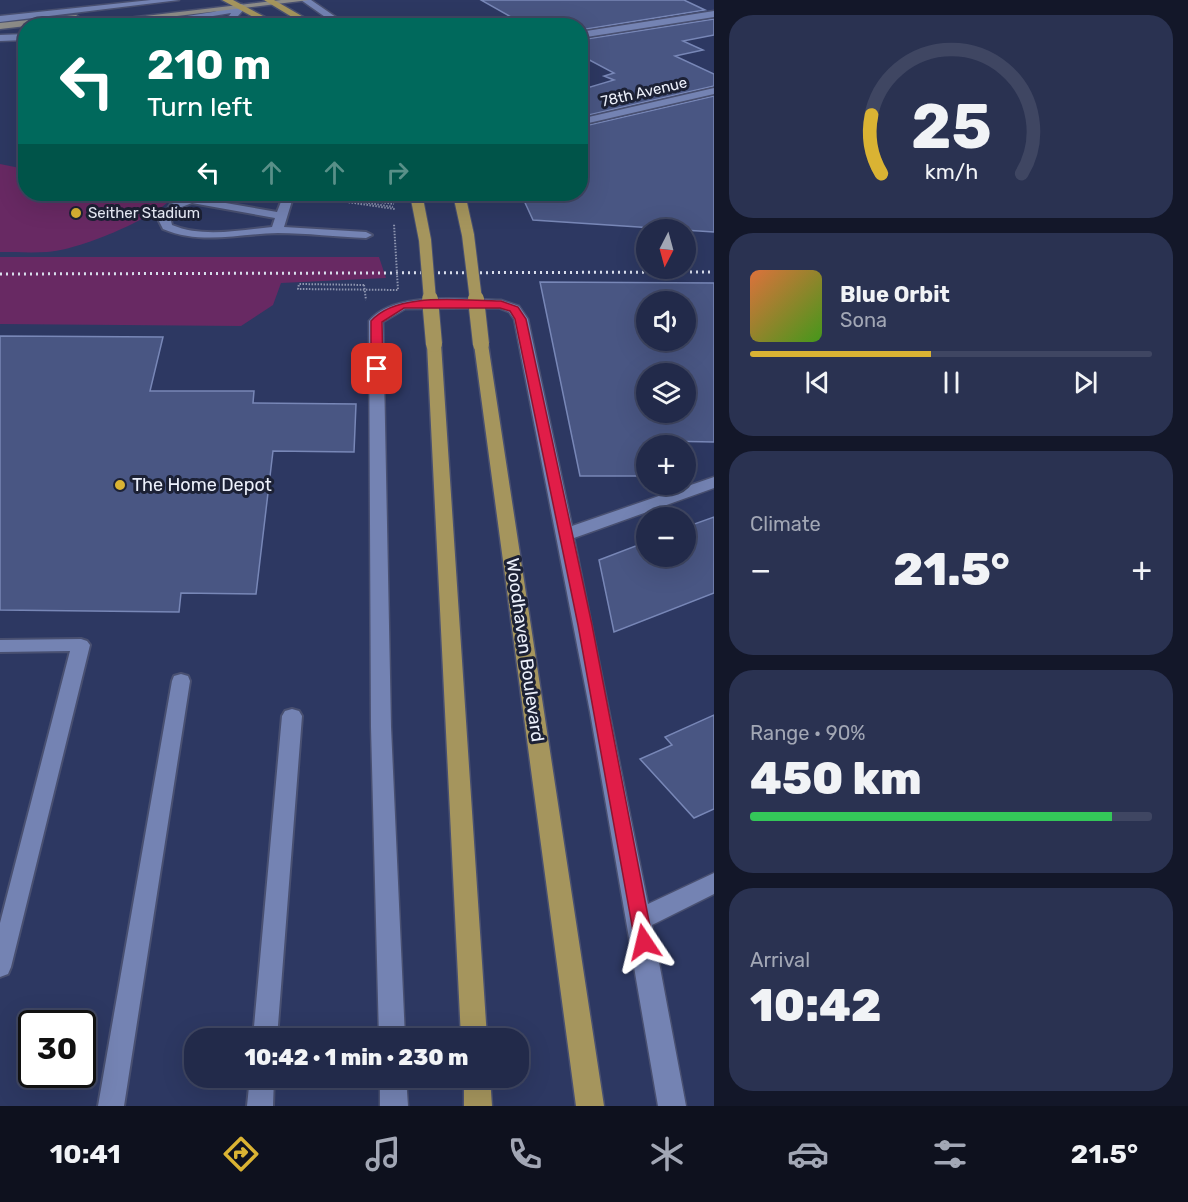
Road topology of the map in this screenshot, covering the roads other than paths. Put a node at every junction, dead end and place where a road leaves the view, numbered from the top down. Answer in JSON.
{"nodes":[{"id":1,"x":174,"y":0,"type":"edge"},
{"id":2,"x":220,"y":0,"type":"edge"},
{"id":3,"x":226,"y":0,"type":"edge"},
{"id":4,"x":305,"y":0,"type":"edge"},
{"id":5,"x":271,"y":2,"type":"edge"},
{"id":6,"x":242,"y":7,"type":"junction"},
{"id":7,"x":714,"y":14,"type":"edge"},
{"id":8,"x":68,"y":18,"type":"edge"},
{"id":9,"x":139,"y":18,"type":"edge"},
{"id":10,"x":190,"y":18,"type":"edge"},
{"id":11,"x":235,"y":18,"type":"edge"},
{"id":12,"x":263,"y":18,"type":"edge"},
{"id":13,"x":300,"y":18,"type":"edge"},
{"id":14,"x":333,"y":18,"type":"edge"},
{"id":15,"x":0,"y":19,"type":"edge"},
{"id":16,"x":18,"y":24,"type":"edge"},
{"id":17,"x":0,"y":26,"type":"edge"},
{"id":18,"x":18,"y":31,"type":"edge"},
{"id":19,"x":0,"y":32,"type":"edge"},
{"id":20,"x":588,"y":34,"type":"edge"},
{"id":21,"x":18,"y":38,"type":"edge"},
{"id":22,"x":0,"y":39,"type":"edge"},
{"id":23,"x":714,"y":91,"type":"edge"},
{"id":24,"x":588,"y":120,"type":"edge"},
{"id":25,"x":189,"y":201,"type":"edge"},
{"id":26,"x":198,"y":201,"type":"edge"},
{"id":27,"x":287,"y":201,"type":"edge"},
{"id":28,"x":417,"y":201,"type":"edge"},
{"id":29,"x":461,"y":201,"type":"edge"},
{"id":30,"x":282,"y":216,"type":"junction"},
{"id":31,"x":277,"y":230,"type":"junction"},
{"id":32,"x":366,"y":235,"type":"dead end"},
{"id":33,"x":714,"y":483,"type":"edge"},
{"id":34,"x":566,"y":535,"type":"junction"},
{"id":35,"x":0,"y":646,"type":"edge"},
{"id":36,"x":181,"y":681,"type":"dead end"},
{"id":37,"x":292,"y":716,"type":"dead end"},
{"id":38,"x":714,"y":883,"type":"edge"},
{"id":39,"x":640,"y":919,"type":"junction"},
{"id":40,"x":0,"y":967,"type":"edge"},
{"id":41,"x":267,"y":1028,"type":"edge"},
{"id":42,"x":392,"y":1028,"type":"edge"},
{"id":43,"x":473,"y":1028,"type":"edge"},
{"id":44,"x":261,"y":1088,"type":"edge"},
{"id":45,"x":393,"y":1088,"type":"edge"},
{"id":46,"x":477,"y":1088,"type":"edge"},
{"id":47,"x":111,"y":1106,"type":"edge"},
{"id":48,"x":260,"y":1106,"type":"edge"},
{"id":49,"x":394,"y":1106,"type":"edge"},
{"id":50,"x":478,"y":1106,"type":"edge"},
{"id":51,"x":590,"y":1106,"type":"edge"},
{"id":52,"x":672,"y":1106,"type":"edge"}],
"edges":[{"from":1,"to":15,"type":"street"},
{"from":2,"to":8,"type":"main road"},
{"from":3,"to":6,"type":"main road"},
{"from":4,"to":5,"type":"main road"},
{"from":4,"to":14,"type":"street"},
{"from":5,"to":6,"type":"main road"},
{"from":5,"to":13,"type":"main road"},
{"from":6,"to":9,"type":"main road"},
{"from":6,"to":10,"type":"street"},
{"from":6,"to":11,"type":"street"},
{"from":6,"to":12,"type":"main road"},
{"from":7,"to":20,"type":"street"},
{"from":16,"to":17,"type":"main road"},
{"from":18,"to":19,"type":"main road"},
{"from":21,"to":22,"type":"street"},
{"from":23,"to":24,"type":"street","name":"78th Avenue"},
{"from":25,"to":31,"type":"lane"},
{"from":26,"to":30,"type":"lane"},
{"from":27,"to":30,"type":"lane"},
{"from":28,"to":43,"type":"main road","bridge":true},
{"from":29,"to":51,"type":"main road","name":"Woodhaven Boulevard","bridge":true},
{"from":30,"to":31,"type":"lane"},
{"from":31,"to":32,"type":"lane"},
{"from":33,"to":34,"type":"street"},
{"from":34,"to":39,"type":"street"},
{"from":34,"to":42,"type":"street"},
{"from":35,"to":40,"type":"lane"},
{"from":36,"to":47,"type":"lane"},
{"from":37,"to":41,"type":"lane"},
{"from":38,"to":39,"type":"street"},
{"from":39,"to":52,"type":"street"},
{"from":44,"to":48,"type":"lane"},
{"from":45,"to":49,"type":"street"},
{"from":46,"to":50,"type":"main road"}]}
